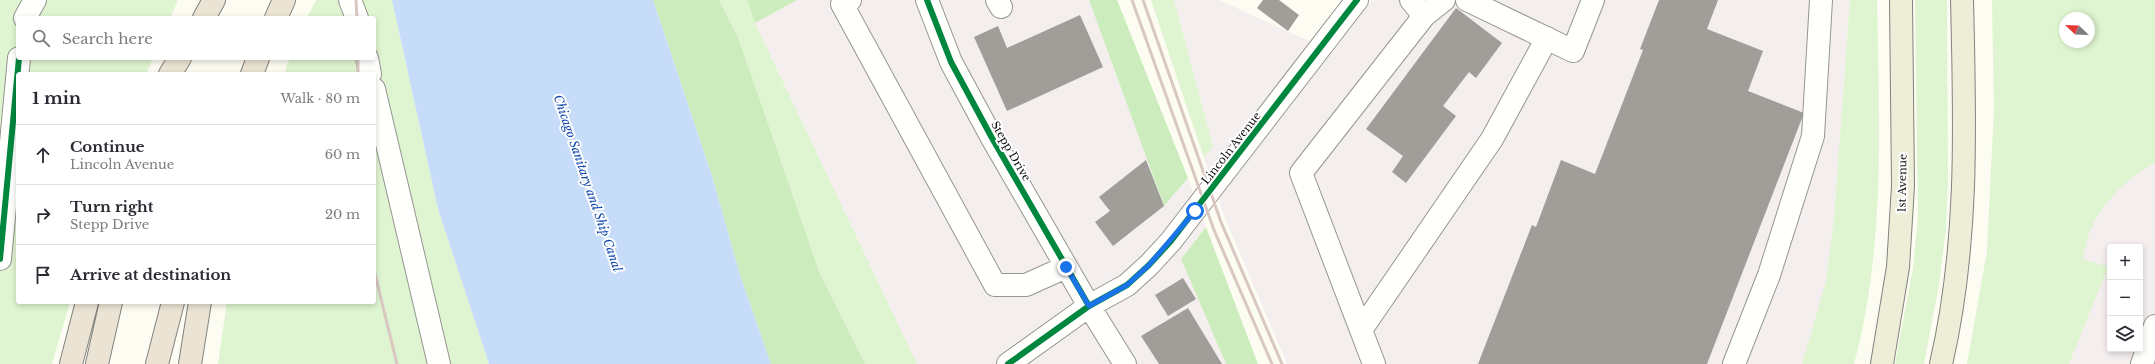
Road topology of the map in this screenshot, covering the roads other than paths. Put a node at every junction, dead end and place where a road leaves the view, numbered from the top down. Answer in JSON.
{"nodes":[{"id":1,"x":35,"y":0,"type":"edge"},
{"id":2,"x":214,"y":0,"type":"edge"},
{"id":3,"x":219,"y":0,"type":"edge"},
{"id":4,"x":284,"y":0,"type":"edge"},
{"id":5,"x":350,"y":0,"type":"edge"},
{"id":6,"x":850,"y":0,"type":"edge"},
{"id":7,"x":927,"y":0,"type":"edge"},
{"id":8,"x":1357,"y":0,"type":"edge"},
{"id":9,"x":1444,"y":0,"type":"edge"},
{"id":10,"x":1467,"y":0,"type":"edge"},
{"id":11,"x":1593,"y":0,"type":"edge"},
{"id":12,"x":1820,"y":0,"type":"edge"},
{"id":13,"x":1901,"y":0,"type":"edge"},
{"id":14,"x":1962,"y":0,"type":"edge"},
{"id":15,"x":1418,"y":8,"type":"edge"},
{"id":16,"x":26,"y":16,"type":"edge"},
{"id":17,"x":205,"y":16,"type":"edge"},
{"id":18,"x":212,"y":16,"type":"edge"},
{"id":19,"x":277,"y":16,"type":"edge"},
{"id":20,"x":356,"y":16,"type":"edge"},
{"id":21,"x":1547,"y":38,"type":"junction"},
{"id":22,"x":19,"y":60,"type":"edge"},
{"id":23,"x":179,"y":60,"type":"edge"},
{"id":24,"x":192,"y":60,"type":"edge"},
{"id":25,"x":257,"y":60,"type":"edge"},
{"id":26,"x":367,"y":60,"type":"edge"},
{"id":27,"x":18,"y":72,"type":"edge"},
{"id":28,"x":171,"y":72,"type":"edge"},
{"id":29,"x":188,"y":72,"type":"edge"},
{"id":30,"x":254,"y":72,"type":"edge"},
{"id":31,"x":370,"y":72,"type":"edge"},
{"id":32,"x":16,"y":90,"type":"edge"},
{"id":33,"x":376,"y":97,"type":"edge"},
{"id":34,"x":0,"y":259,"type":"edge"},
{"id":35,"x":1066,"y":267,"type":"junction"},
{"id":36,"x":86,"y":304,"type":"edge"},
{"id":37,"x":111,"y":304,"type":"edge"},
{"id":38,"x":172,"y":304,"type":"edge"},
{"id":39,"x":200,"y":304,"type":"edge"},
{"id":40,"x":1089,"y":306,"type":"junction"},
{"id":41,"x":2155,"y":326,"type":"edge"},
{"id":42,"x":1361,"y":330,"type":"junction"},
{"id":43,"x":71,"y":364,"type":"edge"},
{"id":44,"x":97,"y":364,"type":"edge"},
{"id":45,"x":157,"y":364,"type":"edge"},
{"id":46,"x":190,"y":364,"type":"edge"},
{"id":47,"x":439,"y":364,"type":"edge"},
{"id":48,"x":1008,"y":364,"type":"edge"},
{"id":49,"x":1125,"y":364,"type":"edge"},
{"id":50,"x":1374,"y":364,"type":"edge"},
{"id":51,"x":1734,"y":364,"type":"edge"},
{"id":52,"x":1882,"y":364,"type":"edge"},
{"id":53,"x":1941,"y":364,"type":"edge"},
{"id":54,"x":2142,"y":364,"type":"edge"}],
"edges":[{"from":1,"to":16,"type":"street"},
{"from":2,"to":17,"type":"highway"},
{"from":3,"to":18,"type":"highway"},
{"from":4,"to":19,"type":"highway"},
{"from":5,"to":20,"type":"street"},
{"from":6,"to":35,"type":"street"},
{"from":7,"to":35,"type":"street","name":"Stepp Drive"},
{"from":8,"to":40,"type":"street","name":"Lincoln Avenue"},
{"from":9,"to":15,"type":"street"},
{"from":10,"to":21,"type":"street"},
{"from":11,"to":21,"type":"street"},
{"from":12,"to":51,"type":"street"},
{"from":13,"to":52,"type":"main road","name":"1st Avenue"},
{"from":14,"to":53,"type":"main road"},
{"from":15,"to":42,"type":"street"},
{"from":21,"to":42,"type":"street"},
{"from":22,"to":27,"type":"street"},
{"from":23,"to":28,"type":"highway"},
{"from":24,"to":29,"type":"highway"},
{"from":25,"to":30,"type":"highway"},
{"from":26,"to":31,"type":"street"},
{"from":32,"to":34,"type":"street"},
{"from":33,"to":47,"type":"street"},
{"from":35,"to":40,"type":"street","name":"Stepp Drive"},
{"from":36,"to":43,"type":"highway"},
{"from":37,"to":44,"type":"highway"},
{"from":38,"to":45,"type":"highway"},
{"from":39,"to":46,"type":"highway"},
{"from":40,"to":48,"type":"street","name":"Lincoln Avenue"},
{"from":40,"to":49,"type":"street","name":"Stepp Drive"},
{"from":41,"to":54,"type":"street"},
{"from":42,"to":50,"type":"street"}]}
